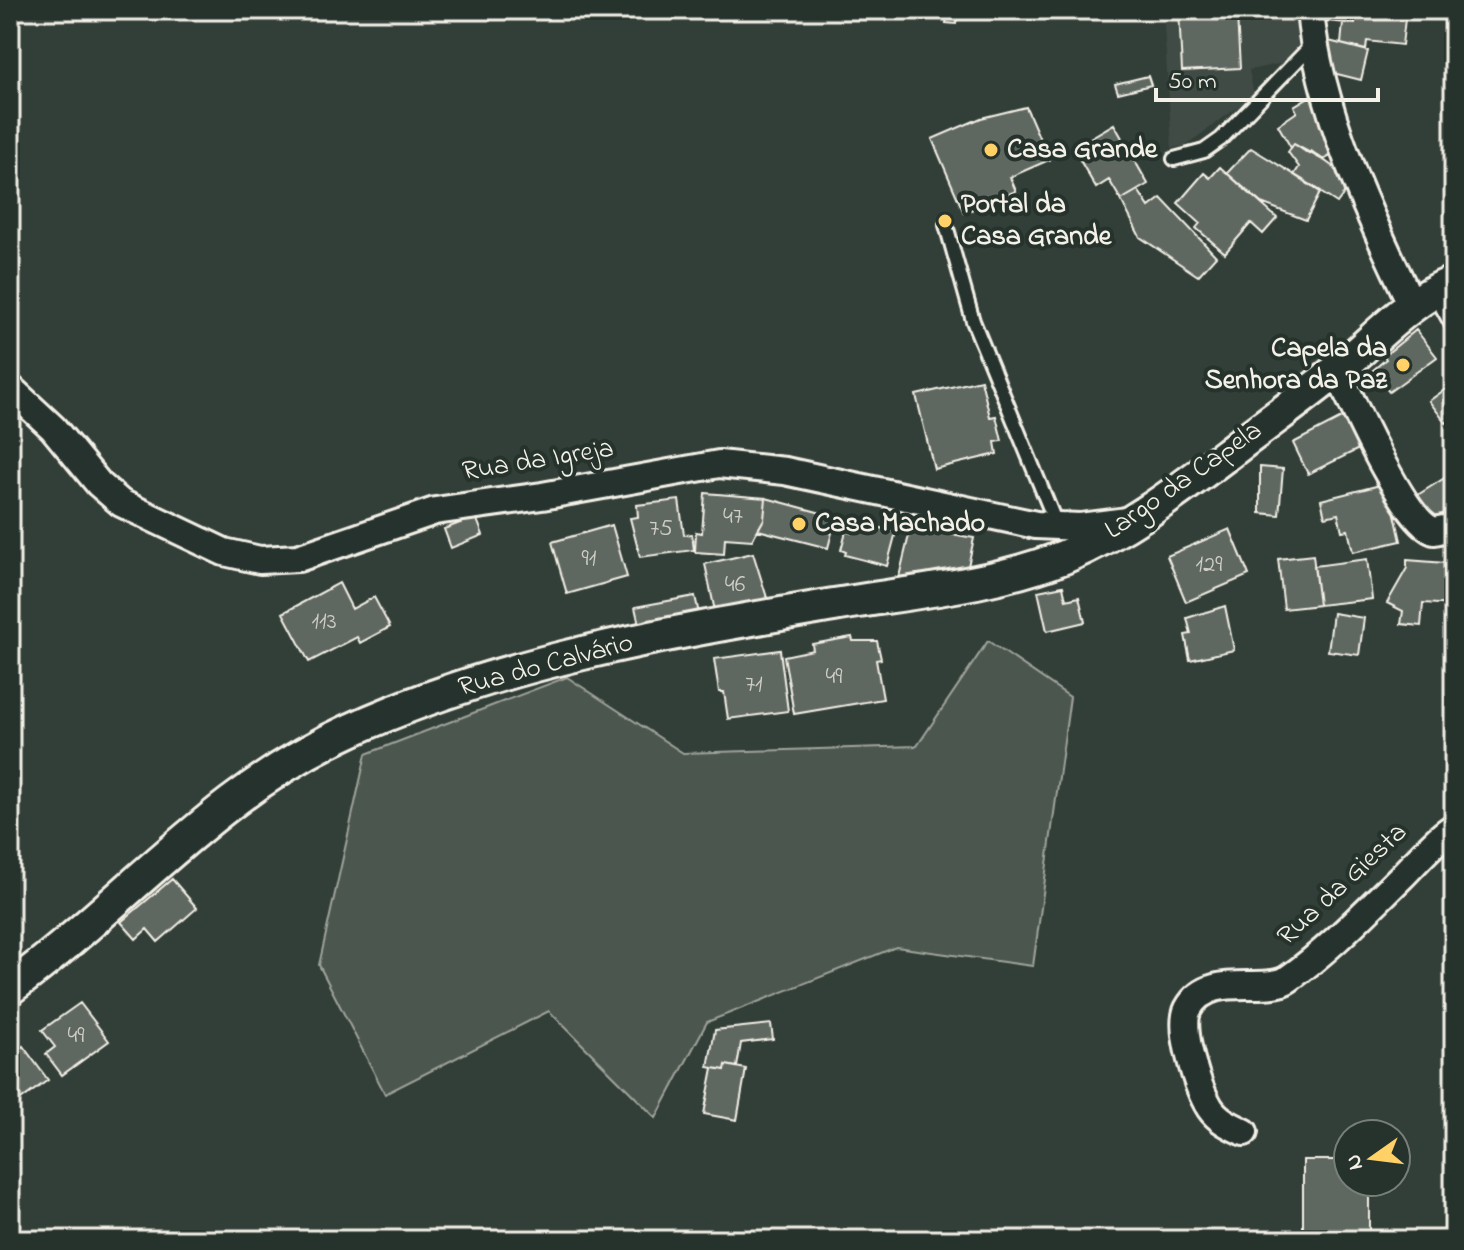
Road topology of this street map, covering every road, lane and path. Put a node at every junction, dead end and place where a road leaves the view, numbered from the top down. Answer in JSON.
{"nodes":[{"id":1,"x":1310,"y":10,"type":"edge"},
{"id":2,"x":1313,"y":44,"type":"junction"},
{"id":3,"x":1174,"y":159,"type":"dead end"},
{"id":4,"x":946,"y":225,"type":"dead end"},
{"id":5,"x":1433,"y":293,"type":"edge"},
{"id":6,"x":1454,"y":329,"type":"edge"},
{"id":7,"x":1337,"y":370,"type":"junction"},
{"id":8,"x":10,"y":388,"type":"edge"},
{"id":9,"x":1138,"y":519,"type":"junction"},
{"id":10,"x":1454,"y":527,"type":"edge"},
{"id":11,"x":1057,"y":528,"type":"junction"},
{"id":12,"x":968,"y":582,"type":"joint"},
{"id":13,"x":1454,"y":827,"type":"edge"},
{"id":14,"x":10,"y":988,"type":"edge"},
{"id":15,"x":1244,"y":1132,"type":"dead end"}],
"edges":[{"from":1,"to":2,"type":"street"},
{"from":2,"to":3,"type":"lane"},
{"from":2,"to":5,"type":"street"},
{"from":4,"to":11,"type":"lane"},
{"from":5,"to":6,"type":"lane"},
{"from":5,"to":7,"type":"street","name":"Largo da Capela"},
{"from":7,"to":9,"type":"street","name":"Largo da Capela"},
{"from":7,"to":10,"type":"street"},
{"from":8,"to":11,"type":"street","name":"Rua da Igreja"},
{"from":9,"to":11,"type":"street","name":"Rua da Igreja"},
{"from":9,"to":12,"type":"street","name":"Largo da Capela"},
{"from":12,"to":14,"type":"street","name":"Rua do Calvário"},
{"from":13,"to":15,"type":"street","name":"Rua da Giesta"}]}
